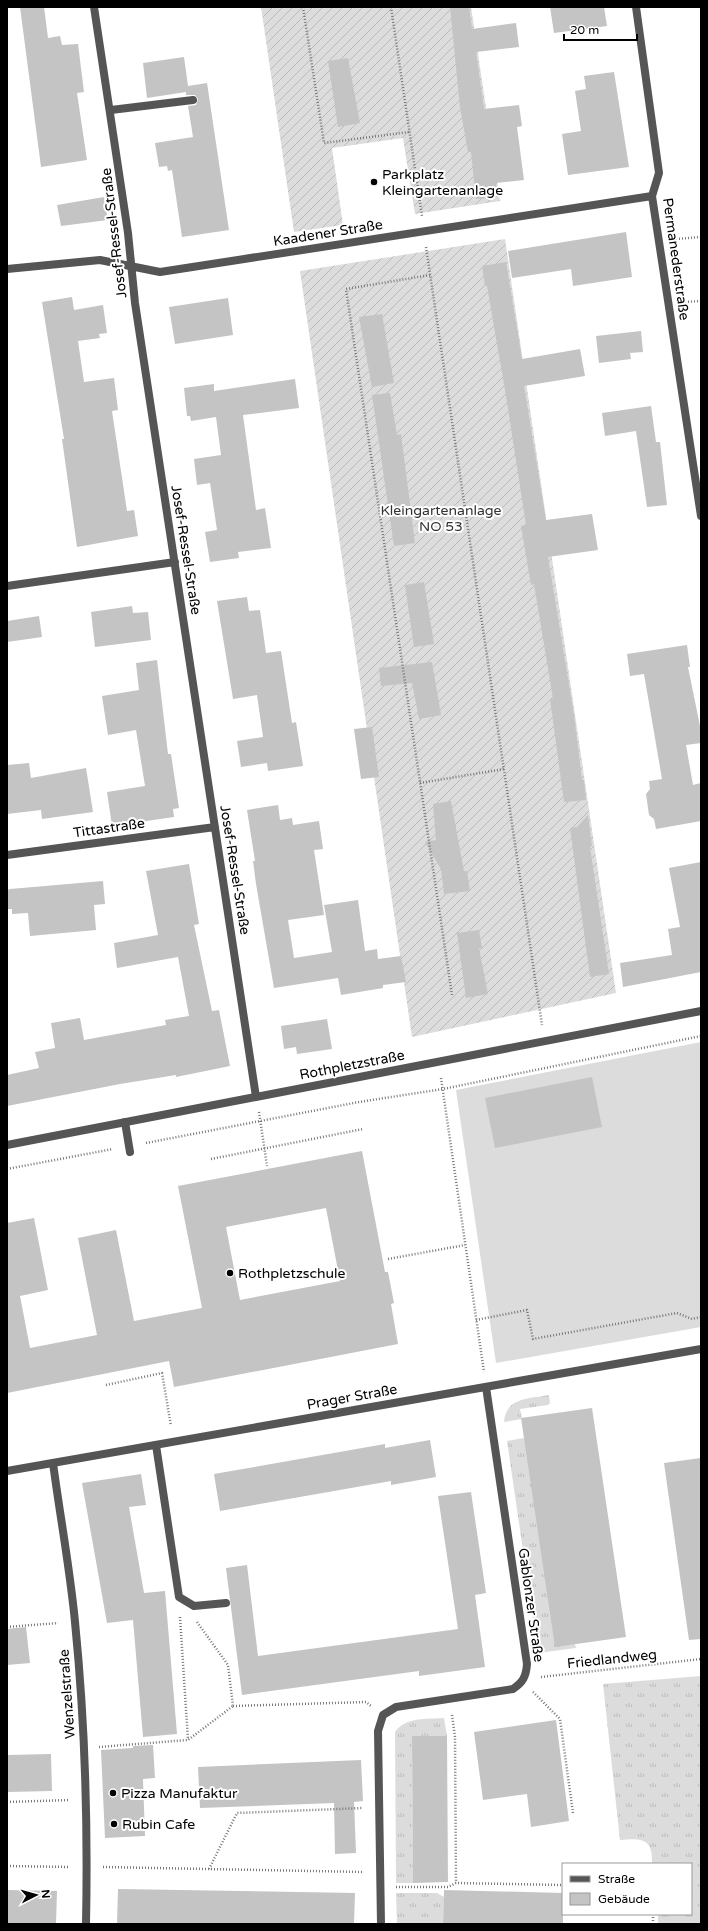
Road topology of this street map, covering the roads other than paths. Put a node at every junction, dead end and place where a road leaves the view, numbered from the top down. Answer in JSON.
{"nodes":[{"id":1,"x":94,"y":7,"type":"edge"},
{"id":2,"x":636,"y":7,"type":"edge"},
{"id":3,"x":193,"y":100,"type":"dead end"},
{"id":4,"x":111,"y":110,"type":"junction"},
{"id":5,"x":652,"y":196,"type":"junction"},
{"id":6,"x":132,"y":266,"type":"junction"},
{"id":7,"x":7,"y":269,"type":"edge"},
{"id":8,"x":701,"y":516,"type":"edge"},
{"id":9,"x":175,"y":562,"type":"junction"},
{"id":10,"x":7,"y":586,"type":"edge"},
{"id":11,"x":215,"y":827,"type":"junction"},
{"id":12,"x":7,"y":855,"type":"edge"},
{"id":13,"x":701,"y":1011,"type":"edge"},
{"id":14,"x":256,"y":1097,"type":"junction"},
{"id":15,"x":125,"y":1122,"type":"junction"},
{"id":16,"x":7,"y":1145,"type":"edge"},
{"id":17,"x":130,"y":1149,"type":"road end"},
{"id":18,"x":701,"y":1349,"type":"edge"},
{"id":19,"x":486,"y":1387,"type":"junction"},
{"id":20,"x":156,"y":1445,"type":"junction"},
{"id":21,"x":53,"y":1463,"type":"junction"},
{"id":22,"x":7,"y":1471,"type":"edge"},
{"id":23,"x":226,"y":1603,"type":"dead end"},
{"id":24,"x":86,"y":1924,"type":"edge"},
{"id":25,"x":381,"y":1924,"type":"edge"}],
"edges":[{"from":1,"to":4,"type":"street","name":"Josef-Ressel-Straße"},
{"from":2,"to":5,"type":"street","name":"Permanederstraße"},
{"from":3,"to":4,"type":"street"},
{"from":4,"to":6,"type":"street","name":"Josef-Ressel-Straße"},
{"from":5,"to":6,"type":"street","name":"Kaadener Straße"},
{"from":5,"to":8,"type":"street","name":"Permanederstraße"},
{"from":6,"to":7,"type":"street","name":"Kaadener Straße"},
{"from":6,"to":9,"type":"street","name":"Josef-Ressel-Straße"},
{"from":9,"to":10,"type":"street"},
{"from":9,"to":11,"type":"street","name":"Josef-Ressel-Straße"},
{"from":11,"to":12,"type":"street","name":"Tittastraße"},
{"from":11,"to":14,"type":"street","name":"Josef-Ressel-Straße"},
{"from":13,"to":14,"type":"street","name":"Rothpletzstraße"},
{"from":14,"to":15,"type":"street","name":"Rothpletzstraße"},
{"from":15,"to":16,"type":"street","name":"Rothpletzstraße"},
{"from":15,"to":17,"type":"street"},
{"from":18,"to":19,"type":"street","name":"Prager Straße"},
{"from":19,"to":20,"type":"street","name":"Prager Straße"},
{"from":19,"to":25,"type":"street","name":"Gablonzer Straße"},
{"from":20,"to":21,"type":"street","name":"Prager Straße"},
{"from":20,"to":23,"type":"street"},
{"from":21,"to":22,"type":"street","name":"Prager Straße"},
{"from":21,"to":24,"type":"street","name":"Wenzelstraße"}]}
